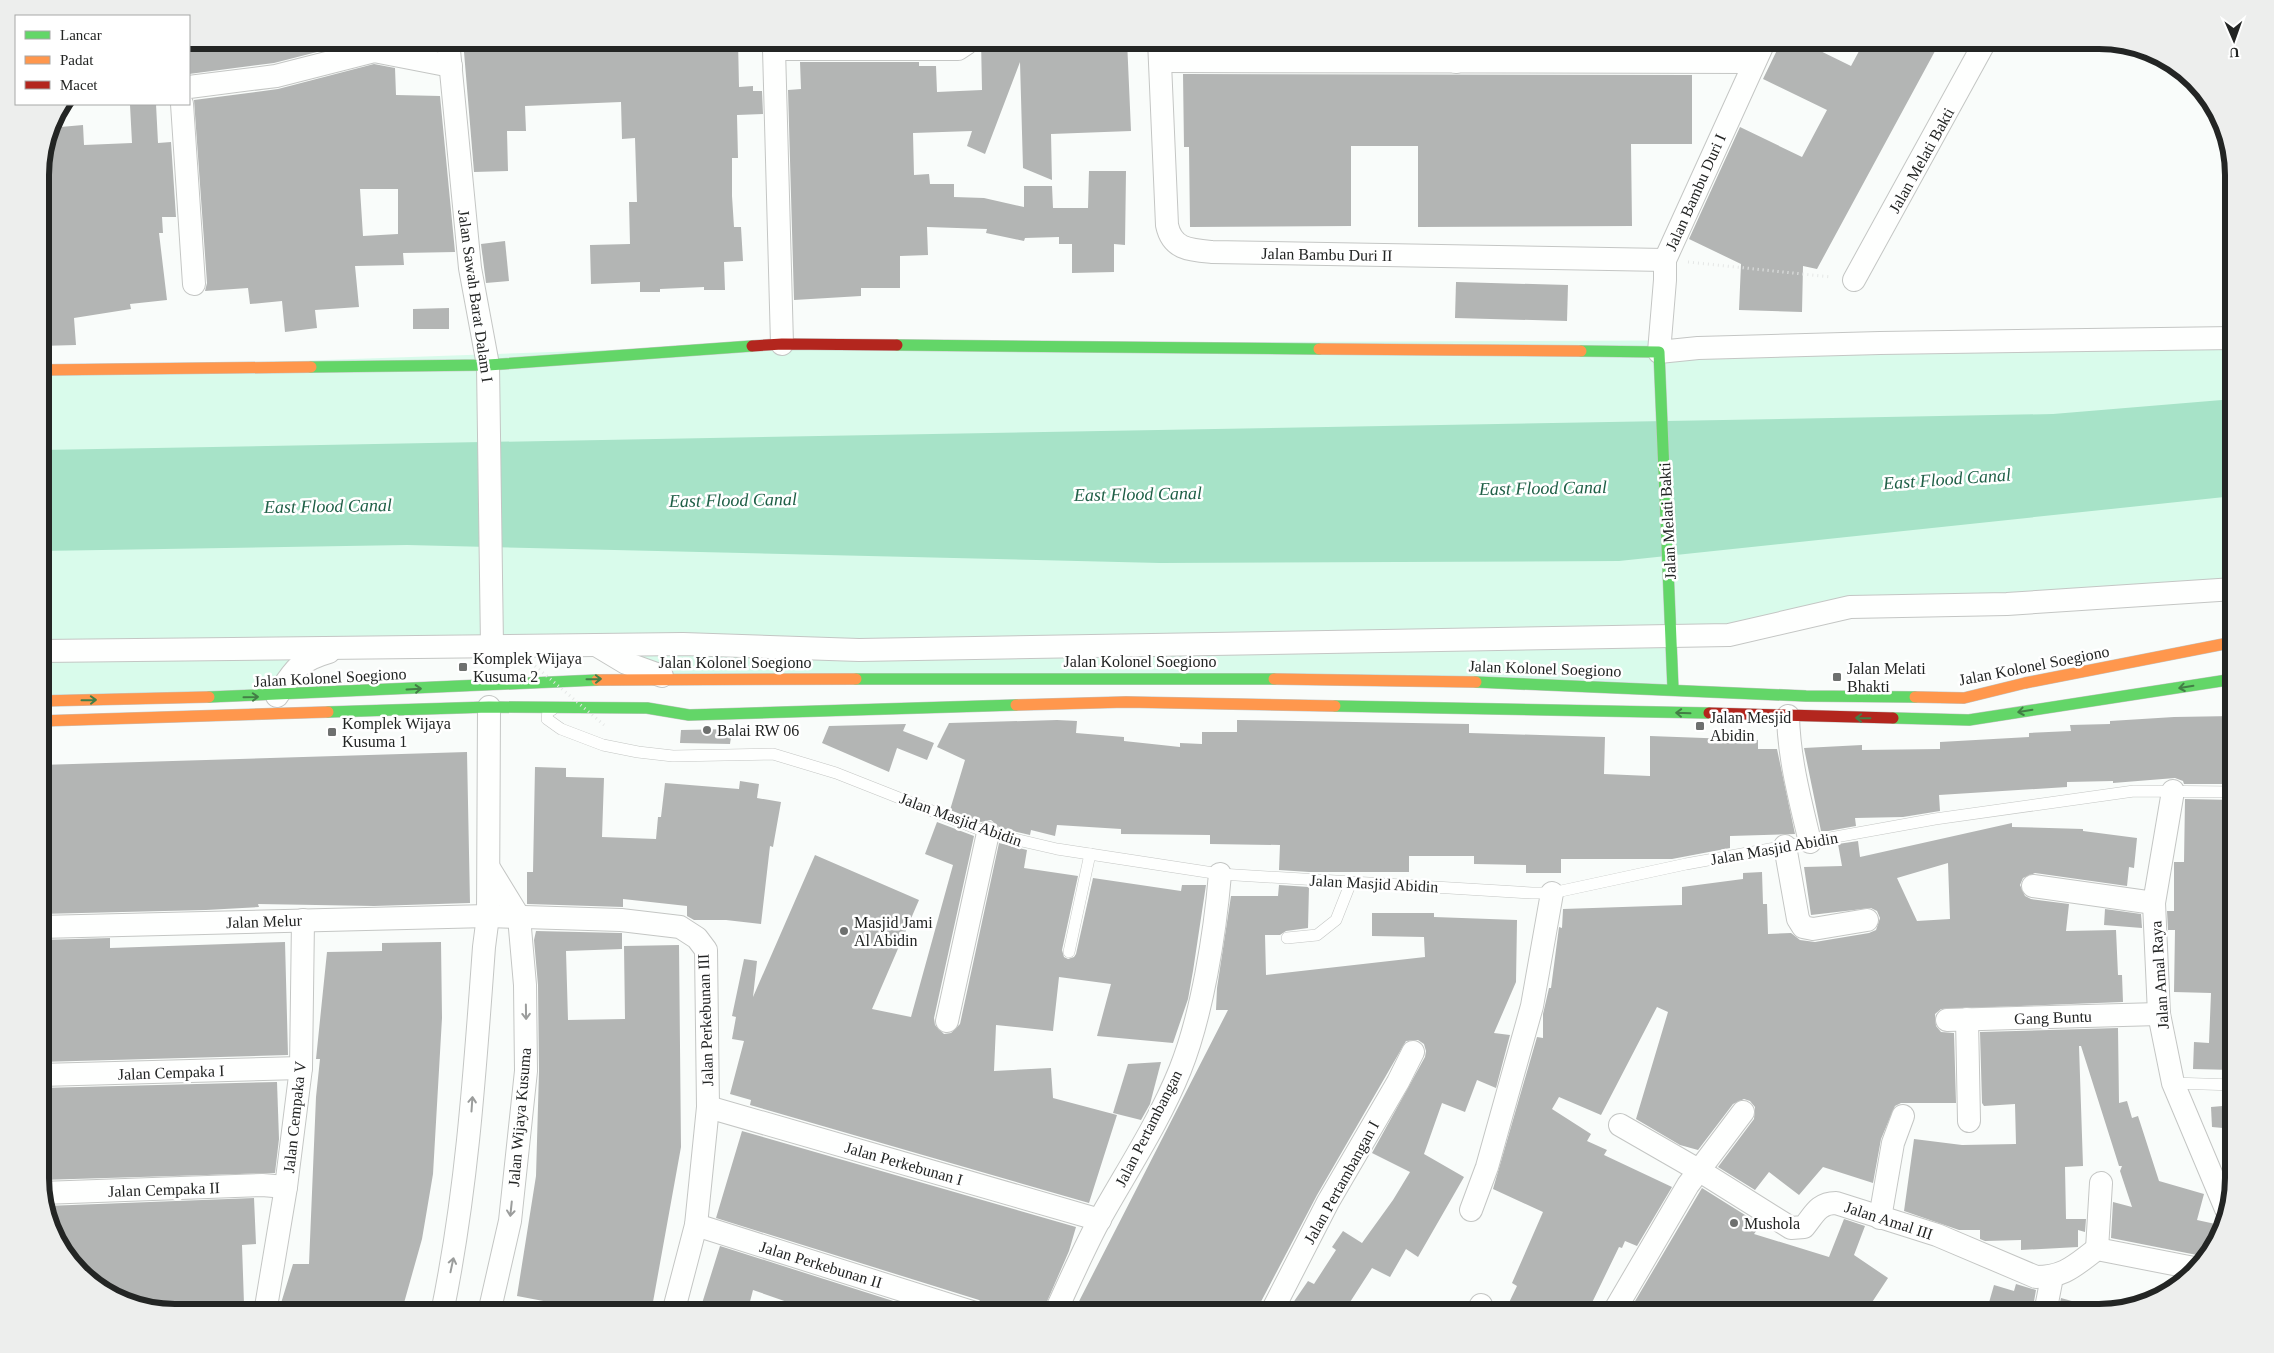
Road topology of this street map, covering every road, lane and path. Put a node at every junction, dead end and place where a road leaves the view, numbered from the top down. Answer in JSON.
{"nodes":[{"id":1,"x":449,"y":49,"type":"edge"},
{"id":2,"x":766,"y":49,"type":"edge"},
{"id":3,"x":1760,"y":49,"type":"edge"},
{"id":4,"x":1981,"y":49,"type":"edge"},
{"id":5,"x":1160,"y":51,"type":"edge"},
{"id":6,"x":1360,"y":51,"type":"edge"},
{"id":7,"x":1455,"y":51,"type":"edge"},
{"id":8,"x":1753,"y":62,"type":"junction"},
{"id":9,"x":451,"y":66,"type":"junction"},
{"id":10,"x":190,"y":87,"type":"edge"},
{"id":11,"x":182,"y":105,"type":"edge"},
{"id":12,"x":1665,"y":270,"type":"junction"},
{"id":13,"x":1854,"y":280,"type":"joint"},
{"id":14,"x":194,"y":284,"type":"dead end"},
{"id":15,"x":2225,"y":338,"type":"edge"},
{"id":16,"x":782,"y":344,"type":"junction"},
{"id":17,"x":1659,"y":345,"type":"junction"},
{"id":18,"x":488,"y":365,"type":"junction"},
{"id":19,"x":49,"y":370,"type":"edge"},
{"id":20,"x":2225,"y":590,"type":"edge"},
{"id":21,"x":491,"y":635,"type":"junction"},
{"id":22,"x":1672,"y":635,"type":"junction"},
{"id":23,"x":595,"y":644,"type":"junction"},
{"id":24,"x":2225,"y":644,"type":"edge"},
{"id":25,"x":345,"y":648,"type":"junction"},
{"id":26,"x":49,"y":651,"type":"edge"},
{"id":27,"x":535,"y":666,"type":"dead end"},
{"id":28,"x":669,"y":678,"type":"junction"},
{"id":29,"x":2225,"y":681,"type":"edge"},
{"id":30,"x":1673,"y":689,"type":"junction"},
{"id":31,"x":277,"y":696,"type":"junction"},
{"id":32,"x":49,"y":701,"type":"edge"},
{"id":33,"x":489,"y":707,"type":"junction"},
{"id":34,"x":557,"y":707,"type":"junction"},
{"id":35,"x":1788,"y":716,"type":"junction"},
{"id":36,"x":49,"y":721,"type":"edge"},
{"id":37,"x":604,"y":725,"type":"dead end"},
{"id":38,"x":2173,"y":791,"type":"junction"},
{"id":39,"x":2225,"y":792,"type":"edge"},
{"id":40,"x":988,"y":832,"type":"junction"},
{"id":41,"x":1810,"y":842,"type":"junction"},
{"id":42,"x":1785,"y":846,"type":"junction"},
{"id":43,"x":1090,"y":854,"type":"junction"},
{"id":44,"x":489,"y":868,"type":"junction"},
{"id":45,"x":1220,"y":874,"type":"junction"},
{"id":46,"x":1351,"y":882,"type":"junction"},
{"id":47,"x":2033,"y":886,"type":"dead end"},
{"id":48,"x":1552,"y":893,"type":"junction"},
{"id":49,"x":2154,"y":903,"type":"junction"},
{"id":50,"x":488,"y":916,"type":"junction"},
{"id":51,"x":519,"y":917,"type":"junction"},
{"id":52,"x":303,"y":920,"type":"junction"},
{"id":53,"x":1867,"y":920,"type":"dead end"},
{"id":54,"x":49,"y":927,"type":"edge"},
{"id":55,"x":1288,"y":938,"type":"dead end"},
{"id":56,"x":1069,"y":952,"type":"dead end"},
{"id":57,"x":2159,"y":1014,"type":"junction"},
{"id":58,"x":947,"y":1021,"type":"dead end"},
{"id":59,"x":1412,"y":1052,"type":"dead end"},
{"id":60,"x":301,"y":1068,"type":"junction"},
{"id":61,"x":49,"y":1075,"type":"edge"},
{"id":62,"x":2173,"y":1083,"type":"junction"},
{"id":63,"x":2225,"y":1085,"type":"edge"},
{"id":64,"x":708,"y":1107,"type":"junction"},
{"id":65,"x":1743,"y":1112,"type":"dead end"},
{"id":66,"x":1903,"y":1116,"type":"dead end"},
{"id":67,"x":1969,"y":1121,"type":"dead end"},
{"id":68,"x":1620,"y":1125,"type":"dead end"},
{"id":69,"x":1700,"y":1171,"type":"junction"},
{"id":70,"x":2101,"y":1182,"type":"dead end"},
{"id":71,"x":286,"y":1187,"type":"junction"},
{"id":72,"x":50,"y":1193,"type":"edge"},
{"id":73,"x":2223,"y":1201,"type":"edge"},
{"id":74,"x":1472,"y":1210,"type":"dead end"},
{"id":75,"x":1880,"y":1218,"type":"junction"},
{"id":76,"x":1100,"y":1220,"type":"junction"},
{"id":77,"x":696,"y":1225,"type":"junction"},
{"id":78,"x":2097,"y":1249,"type":"junction"},
{"id":79,"x":2188,"y":1267,"type":"edge"},
{"id":80,"x":2052,"y":1277,"type":"junction"},
{"id":81,"x":266,"y":1304,"type":"edge"},
{"id":82,"x":444,"y":1304,"type":"edge"},
{"id":83,"x":496,"y":1304,"type":"edge"},
{"id":84,"x":675,"y":1304,"type":"edge"},
{"id":85,"x":946,"y":1304,"type":"edge"},
{"id":86,"x":1059,"y":1304,"type":"edge"},
{"id":87,"x":1276,"y":1304,"type":"edge"},
{"id":88,"x":1618,"y":1304,"type":"edge"},
{"id":89,"x":2047,"y":1304,"type":"edge"}],
"edges":[{"from":1,"to":9,"type":"street","name":"Jalan Sawah Barat Dalam I"},
{"from":2,"to":16,"type":"street"},
{"from":3,"to":8,"type":"street","name":"Jalan Bambu Duri I"},
{"from":4,"to":13,"type":"street","name":"Jalan Melati Bakti"},
{"from":5,"to":6,"type":"street"},
{"from":5,"to":12,"type":"street","name":"Jalan Bambu Duri II"},
{"from":6,"to":7,"type":"street"},
{"from":7,"to":8,"type":"street"},
{"from":8,"to":12,"type":"street","name":"Jalan Bambu Duri I"},
{"from":9,"to":10,"type":"street"},
{"from":9,"to":18,"type":"street","name":"Jalan Sawah Barat Dalam I"},
{"from":11,"to":14,"type":"street"},
{"from":12,"to":13,"type":"path"},
{"from":12,"to":17,"type":"street","name":"Jalan Bambu Duri I"},
{"from":15,"to":17,"type":"street"},
{"from":16,"to":17,"type":"main road"},
{"from":16,"to":18,"type":"main road"},
{"from":17,"to":22,"type":"main road","name":"Jalan Melati Bakti"},
{"from":18,"to":19,"type":"main road"},
{"from":18,"to":21,"type":"street","name":"Jalan Sawah Barat Dalam I"},
{"from":20,"to":22,"type":"street"},
{"from":21,"to":23,"type":"street"},
{"from":21,"to":25,"type":"street"},
{"from":22,"to":23,"type":"street"},
{"from":22,"to":30,"type":"main road","name":"Jalan Melati Bakti"},
{"from":23,"to":28,"type":"street"},
{"from":24,"to":30,"type":"main road","name":"Jalan Kolonel Soegiono"},
{"from":25,"to":26,"type":"street"},
{"from":25,"to":31,"type":"street"},
{"from":27,"to":37,"type":"path","bridge":true},
{"from":28,"to":30,"type":"main road","name":"Jalan Kolonel Soegiono"},
{"from":31,"to":28,"type":"main road","name":"Jalan Kolonel Soegiono","one_way":true},
{"from":29,"to":35,"type":"main road","one_way":true},
{"from":32,"to":31,"type":"main road","name":"Jalan Kolonel Soegiono","one_way":true},
{"from":33,"to":34,"type":"main road"},
{"from":33,"to":36,"type":"main road"},
{"from":33,"to":44,"type":"street"},
{"from":35,"to":34,"type":"main road","one_way":true},
{"from":34,"to":40,"type":"lane","name":"Jalan Masjid Abidin"},
{"from":35,"to":41,"type":"street"},
{"from":38,"to":39,"type":"lane","name":"Jalan Masjid Abidin"},
{"from":38,"to":41,"type":"lane","name":"Jalan Masjid Abidin"},
{"from":38,"to":49,"type":"street","name":"Jalan Amal Raya"},
{"from":40,"to":43,"type":"lane","name":"Jalan Masjid Abidin"},
{"from":40,"to":58,"type":"street"},
{"from":41,"to":42,"type":"lane","name":"Jalan Masjid Abidin"},
{"from":42,"to":48,"type":"lane","name":"Jalan Masjid Abidin"},
{"from":42,"to":53,"type":"street"},
{"from":43,"to":45,"type":"lane","name":"Jalan Masjid Abidin"},
{"from":43,"to":56,"type":"lane"},
{"from":44,"to":50,"type":"street"},
{"from":44,"to":51,"type":"street","name":"Jalan Wijaya Kusuma"},
{"from":45,"to":46,"type":"lane","name":"Jalan Masjid Abidin"},
{"from":45,"to":76,"type":"street","name":"Jalan Pertambangan"},
{"from":46,"to":48,"type":"lane","name":"Jalan Masjid Abidin"},
{"from":46,"to":55,"type":"lane"},
{"from":47,"to":49,"type":"street"},
{"from":48,"to":74,"type":"street"},
{"from":49,"to":57,"type":"street","name":"Jalan Amal Raya"},
{"from":50,"to":51,"type":"street","name":"Jalan Perkebunan III"},
{"from":50,"to":52,"type":"street","name":"Jalan Melur"},
{"from":82,"to":50,"type":"street","one_way":true},
{"from":51,"to":64,"type":"street","name":"Jalan Perkebunan III"},
{"from":51,"to":83,"type":"street","name":"Jalan Wijaya Kusuma","one_way":true},
{"from":52,"to":54,"type":"street","name":"Jalan Melur"},
{"from":52,"to":60,"type":"street","name":"Jalan Cempaka V"},
{"from":57,"to":62,"type":"street","name":"Jalan Amal Raya"},
{"from":57,"to":67,"type":"street","name":"Gang Buntu"},
{"from":59,"to":87,"type":"street","name":"Jalan Pertambangan I"},
{"from":60,"to":61,"type":"street","name":"Jalan Cempaka I"},
{"from":60,"to":71,"type":"street","name":"Jalan Cempaka V"},
{"from":62,"to":63,"type":"lane"},
{"from":62,"to":73,"type":"street","name":"Jalan Amal Raya"},
{"from":64,"to":76,"type":"street","name":"Jalan Perkebunan I"},
{"from":64,"to":77,"type":"street","name":"Jalan Perkebunan III"},
{"from":65,"to":69,"type":"street"},
{"from":66,"to":75,"type":"street"},
{"from":68,"to":69,"type":"street"},
{"from":69,"to":75,"type":"street","name":"Jalan Amal III"},
{"from":69,"to":88,"type":"street"},
{"from":70,"to":78,"type":"street"},
{"from":71,"to":72,"type":"street","name":"Jalan Cempaka II"},
{"from":71,"to":81,"type":"street","name":"Jalan Cempaka V"},
{"from":75,"to":80,"type":"street","name":"Jalan Amal III"},
{"from":76,"to":86,"type":"street","name":"Jalan Pertambangan"},
{"from":77,"to":84,"type":"street","name":"Jalan Perkebunan III"},
{"from":77,"to":85,"type":"street","name":"Jalan Perkebunan II"},
{"from":78,"to":79,"type":"street"},
{"from":78,"to":80,"type":"street"},
{"from":80,"to":89,"type":"street"}]}
